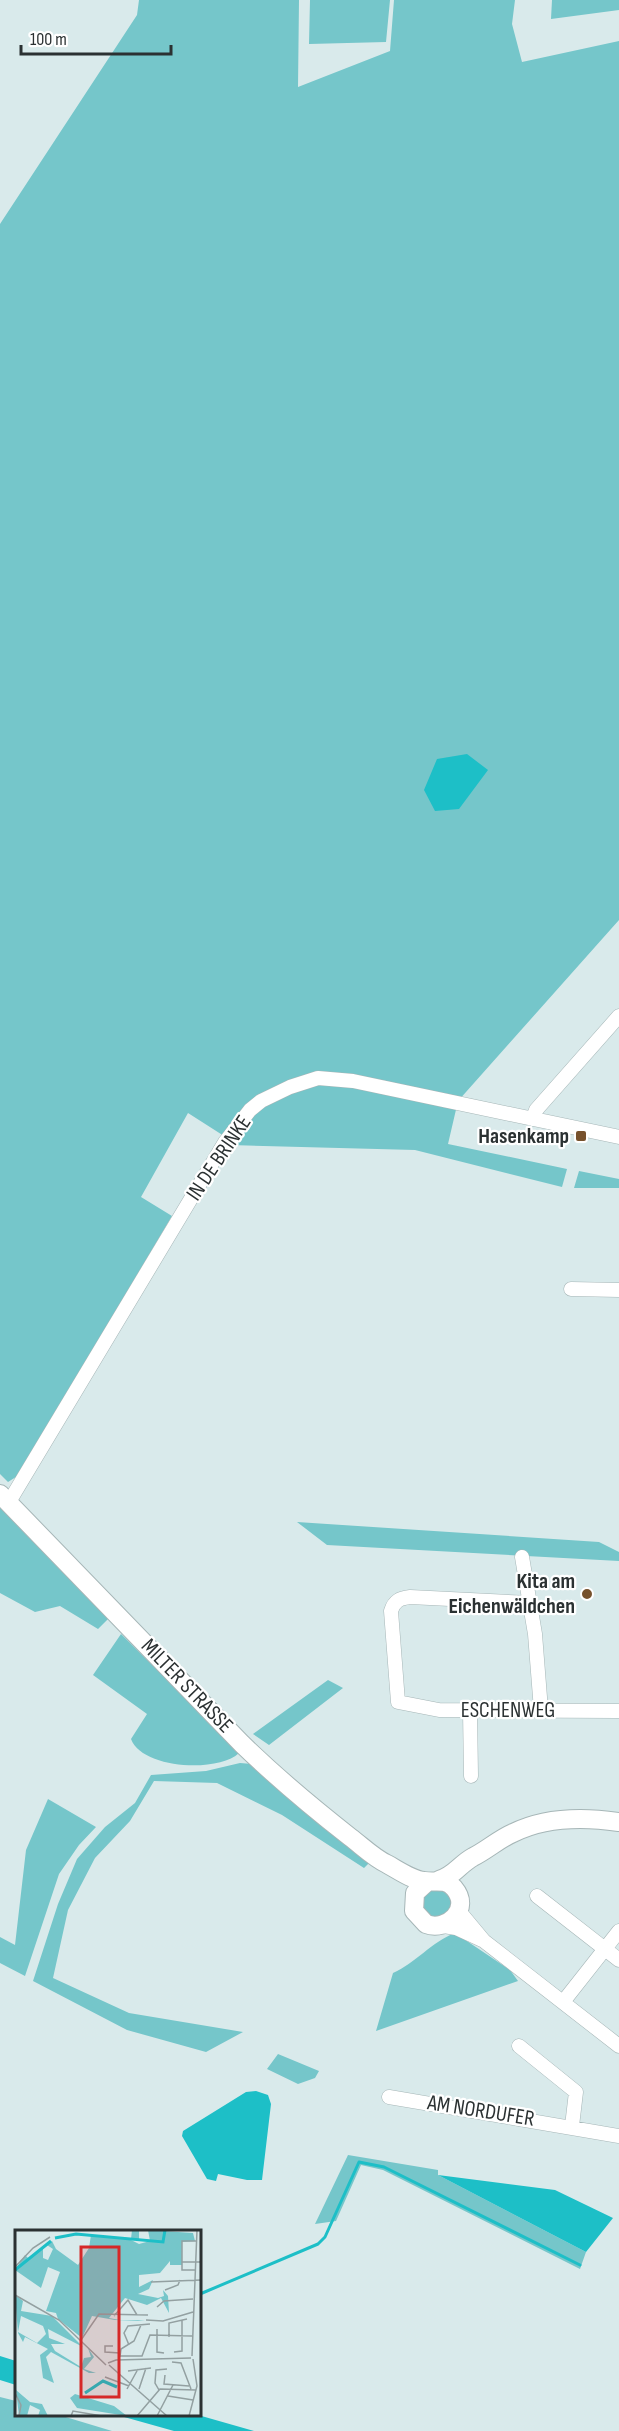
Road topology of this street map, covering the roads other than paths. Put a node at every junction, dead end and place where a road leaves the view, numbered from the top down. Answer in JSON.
{"nodes":[{"id":1,"x":619,"y":1016,"type":"edge"},
{"id":2,"x":533,"y":1119,"type":"junction"},
{"id":3,"x":619,"y":1137,"type":"edge"},
{"id":4,"x":571,"y":1289,"type":"dead end"},
{"id":5,"x":619,"y":1290,"type":"edge"},
{"id":6,"x":4,"y":1498,"type":"edge"},
{"id":7,"x":522,"y":1557,"type":"dead end"},
{"id":8,"x":530,"y":1603,"type":"junction"},
{"id":9,"x":470,"y":1710,"type":"junction"},
{"id":10,"x":541,"y":1710,"type":"junction"},
{"id":11,"x":619,"y":1711,"type":"edge"},
{"id":12,"x":471,"y":1776,"type":"dead end"},
{"id":13,"x":619,"y":1822,"type":"edge"},
{"id":14,"x":481,"y":1854,"type":"junction"},
{"id":15,"x":386,"y":1864,"type":"junction"},
{"id":16,"x":433,"y":1881,"type":"junction"},
{"id":17,"x":537,"y":1896,"type":"dead end"},
{"id":18,"x":414,"y":1899,"type":"junction"},
{"id":19,"x":459,"y":1904,"type":"junction"},
{"id":20,"x":444,"y":1926,"type":"junction"},
{"id":21,"x":619,"y":1931,"type":"edge"},
{"id":22,"x":484,"y":1941,"type":"junction"},
{"id":23,"x":605,"y":1949,"type":"junction"},
{"id":24,"x":619,"y":1960,"type":"edge"},
{"id":25,"x":563,"y":2002,"type":"junction"},
{"id":26,"x":519,"y":2046,"type":"dead end"},
{"id":27,"x":619,"y":2046,"type":"edge"},
{"id":28,"x":389,"y":2097,"type":"dead end"},
{"id":29,"x":572,"y":2126,"type":"junction"},
{"id":30,"x":619,"y":2136,"type":"edge"}],
"edges":[{"from":1,"to":2,"type":"street"},
{"from":2,"to":3,"type":"street","name":"IN DE BRINKE"},
{"from":2,"to":6,"type":"street","name":"IN DE BRINKE"},
{"from":4,"to":5,"type":"street"},
{"from":6,"to":15,"type":"main road","name":"MILTER STRASSE"},
{"from":7,"to":8,"type":"street"},
{"from":8,"to":9,"type":"street","name":"ESCHENWEG"},
{"from":8,"to":10,"type":"street"},
{"from":9,"to":10,"type":"street","name":"ESCHENWEG"},
{"from":9,"to":12,"type":"street"},
{"from":10,"to":11,"type":"street","name":"ESCHENWEG"},
{"from":13,"to":14,"type":"main road"},
{"from":14,"to":16,"type":"main road"},
{"from":14,"to":19,"type":"main road"},
{"from":15,"to":16,"type":"main road","name":"MILTER STRASSE"},
{"from":15,"to":18,"type":"main road","name":"MILTER STRASSE"},
{"from":16,"to":18,"type":"main road"},
{"from":16,"to":19,"type":"main road"},
{"from":17,"to":23,"type":"street"},
{"from":18,"to":20,"type":"main road"},
{"from":19,"to":20,"type":"main road"},
{"from":19,"to":22,"type":"street"},
{"from":20,"to":22,"type":"street"},
{"from":21,"to":23,"type":"street"},
{"from":22,"to":25,"type":"street"},
{"from":23,"to":24,"type":"street"},
{"from":23,"to":25,"type":"street"},
{"from":25,"to":27,"type":"street"},
{"from":26,"to":29,"type":"street"},
{"from":28,"to":29,"type":"street","name":"AM NORDUFER"},
{"from":29,"to":30,"type":"street","name":"AM NORDUFER"}]}
